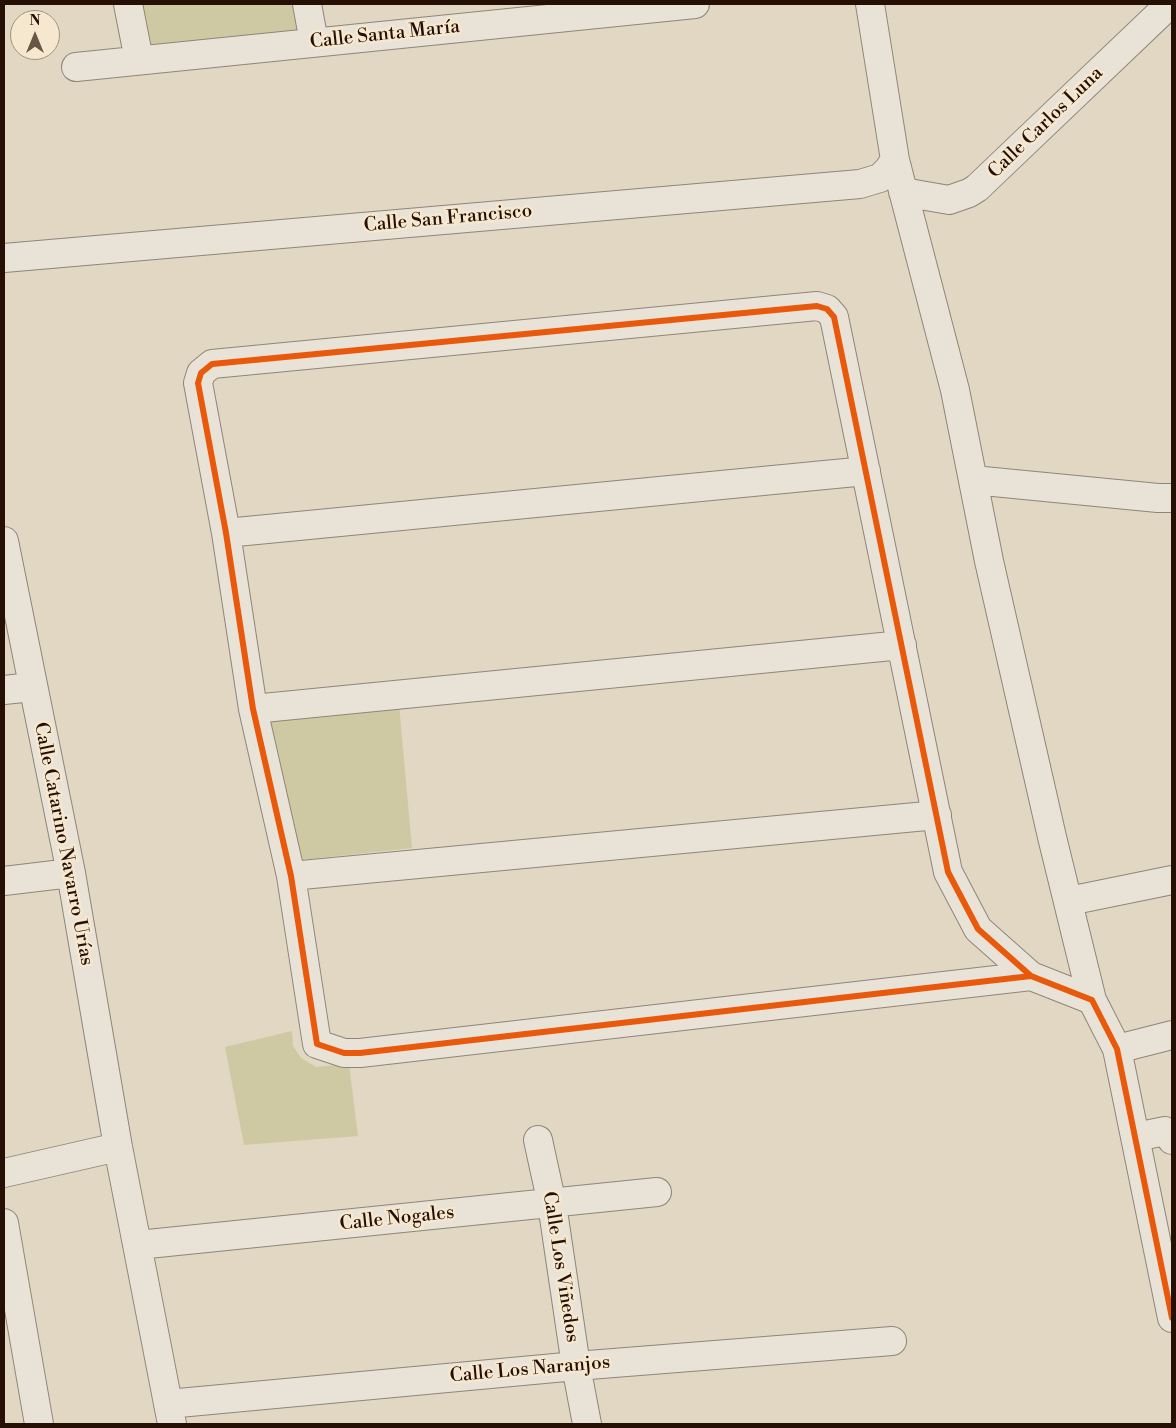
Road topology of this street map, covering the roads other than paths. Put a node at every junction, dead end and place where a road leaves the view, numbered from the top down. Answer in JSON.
{"nodes":[{"id":1,"x":128,"y":4,"type":"edge"},
{"id":2,"x":307,"y":4,"type":"edge"},
{"id":3,"x":685,"y":4,"type":"edge"},
{"id":4,"x":870,"y":4,"type":"edge"},
{"id":5,"x":1170,"y":4,"type":"edge"},
{"id":6,"x":498,"y":14,"type":"edge"},
{"id":7,"x":314,"y":42,"type":"junction"},
{"id":8,"x":139,"y":60,"type":"junction"},
{"id":9,"x":76,"y":67,"type":"dead end"},
{"id":10,"x":896,"y":174,"type":"junction"},
{"id":11,"x":4,"y":258,"type":"edge"},
{"id":12,"x":866,"y":471,"type":"junction"},
{"id":13,"x":973,"y":480,"type":"junction"},
{"id":14,"x":1172,"y":498,"type":"edge"},
{"id":15,"x":226,"y":533,"type":"junction"},
{"id":16,"x":4,"y":541,"type":"edge"},
{"id":17,"x":902,"y":645,"type":"junction"},
{"id":18,"x":32,"y":688,"type":"junction"},
{"id":19,"x":4,"y":690,"type":"edge"},
{"id":20,"x":252,"y":709,"type":"junction"},
{"id":21,"x":937,"y":815,"type":"junction"},
{"id":22,"x":71,"y":873,"type":"junction"},
{"id":23,"x":291,"y":876,"type":"junction"},
{"id":24,"x":1172,"y":880,"type":"edge"},
{"id":25,"x":4,"y":881,"type":"edge"},
{"id":26,"x":1069,"y":901,"type":"junction"},
{"id":27,"x":1031,"y":976,"type":"junction"},
{"id":28,"x":1092,"y":1000,"type":"junction"},
{"id":29,"x":1172,"y":1035,"type":"edge"},
{"id":30,"x":1118,"y":1049,"type":"junction"},
{"id":31,"x":1136,"y":1137,"type":"junction"},
{"id":32,"x":538,"y":1140,"type":"dead end"},
{"id":33,"x":1172,"y":1140,"type":"edge"},
{"id":34,"x":118,"y":1147,"type":"junction"},
{"id":35,"x":4,"y":1173,"type":"edge"},
{"id":36,"x":657,"y":1192,"type":"dead end"},
{"id":37,"x":552,"y":1204,"type":"junction"},
{"id":38,"x":4,"y":1223,"type":"edge"},
{"id":39,"x":138,"y":1245,"type":"junction"},
{"id":40,"x":1172,"y":1318,"type":"edge"},
{"id":41,"x":892,"y":1341,"type":"dead end"},
{"id":42,"x":576,"y":1366,"type":"junction"},
{"id":43,"x":170,"y":1414,"type":"edge"},
{"id":44,"x":39,"y":1424,"type":"edge"},
{"id":45,"x":587,"y":1424,"type":"edge"}],
"edges":[{"from":1,"to":8,"type":"street"},
{"from":2,"to":7,"type":"street"},
{"from":3,"to":6,"type":"street","name":"Calle Santa María"},
{"from":4,"to":10,"type":"street"},
{"from":5,"to":10,"type":"street","name":"Calle Carlos Luna"},
{"from":6,"to":7,"type":"street","name":"Calle Santa María"},
{"from":7,"to":8,"type":"street","name":"Calle Santa María"},
{"from":8,"to":9,"type":"street","name":"Calle Santa María"},
{"from":10,"to":11,"type":"street","name":"Calle San Francisco"},
{"from":10,"to":13,"type":"street"},
{"from":12,"to":15,"type":"street"},
{"from":12,"to":15,"type":"street"},
{"from":12,"to":17,"type":"street"},
{"from":13,"to":14,"type":"street"},
{"from":13,"to":26,"type":"street"},
{"from":15,"to":20,"type":"street"},
{"from":16,"to":18,"type":"street","name":"Calle Catarino Navarro Urías"},
{"from":17,"to":20,"type":"street"},
{"from":17,"to":21,"type":"street"},
{"from":18,"to":19,"type":"street"},
{"from":18,"to":22,"type":"street","name":"Calle Catarino Navarro Urías"},
{"from":20,"to":23,"type":"street"},
{"from":21,"to":23,"type":"street"},
{"from":21,"to":27,"type":"street"},
{"from":22,"to":25,"type":"street"},
{"from":22,"to":34,"type":"street","name":"Calle Catarino Navarro Urías"},
{"from":23,"to":27,"type":"street"},
{"from":24,"to":26,"type":"street"},
{"from":26,"to":28,"type":"street"},
{"from":27,"to":28,"type":"street"},
{"from":28,"to":30,"type":"street"},
{"from":29,"to":30,"type":"street"},
{"from":30,"to":31,"type":"street"},
{"from":31,"to":33,"type":"street"},
{"from":31,"to":40,"type":"street"},
{"from":32,"to":37,"type":"street","name":"Calle Los Viñedos"},
{"from":34,"to":35,"type":"street"},
{"from":34,"to":39,"type":"street","name":"Calle Catarino Navarro Urías"},
{"from":36,"to":37,"type":"street","name":"Calle Nogales"},
{"from":37,"to":39,"type":"street","name":"Calle Nogales"},
{"from":37,"to":42,"type":"street","name":"Calle Los Viñedos"},
{"from":38,"to":44,"type":"street"},
{"from":39,"to":43,"type":"street","name":"Calle Catarino Navarro Urías"},
{"from":41,"to":42,"type":"street","name":"Calle Los Naranjos"},
{"from":42,"to":43,"type":"street","name":"Calle Los Naranjos"},
{"from":42,"to":45,"type":"street","name":"Calle Los Viñedos"}]}
